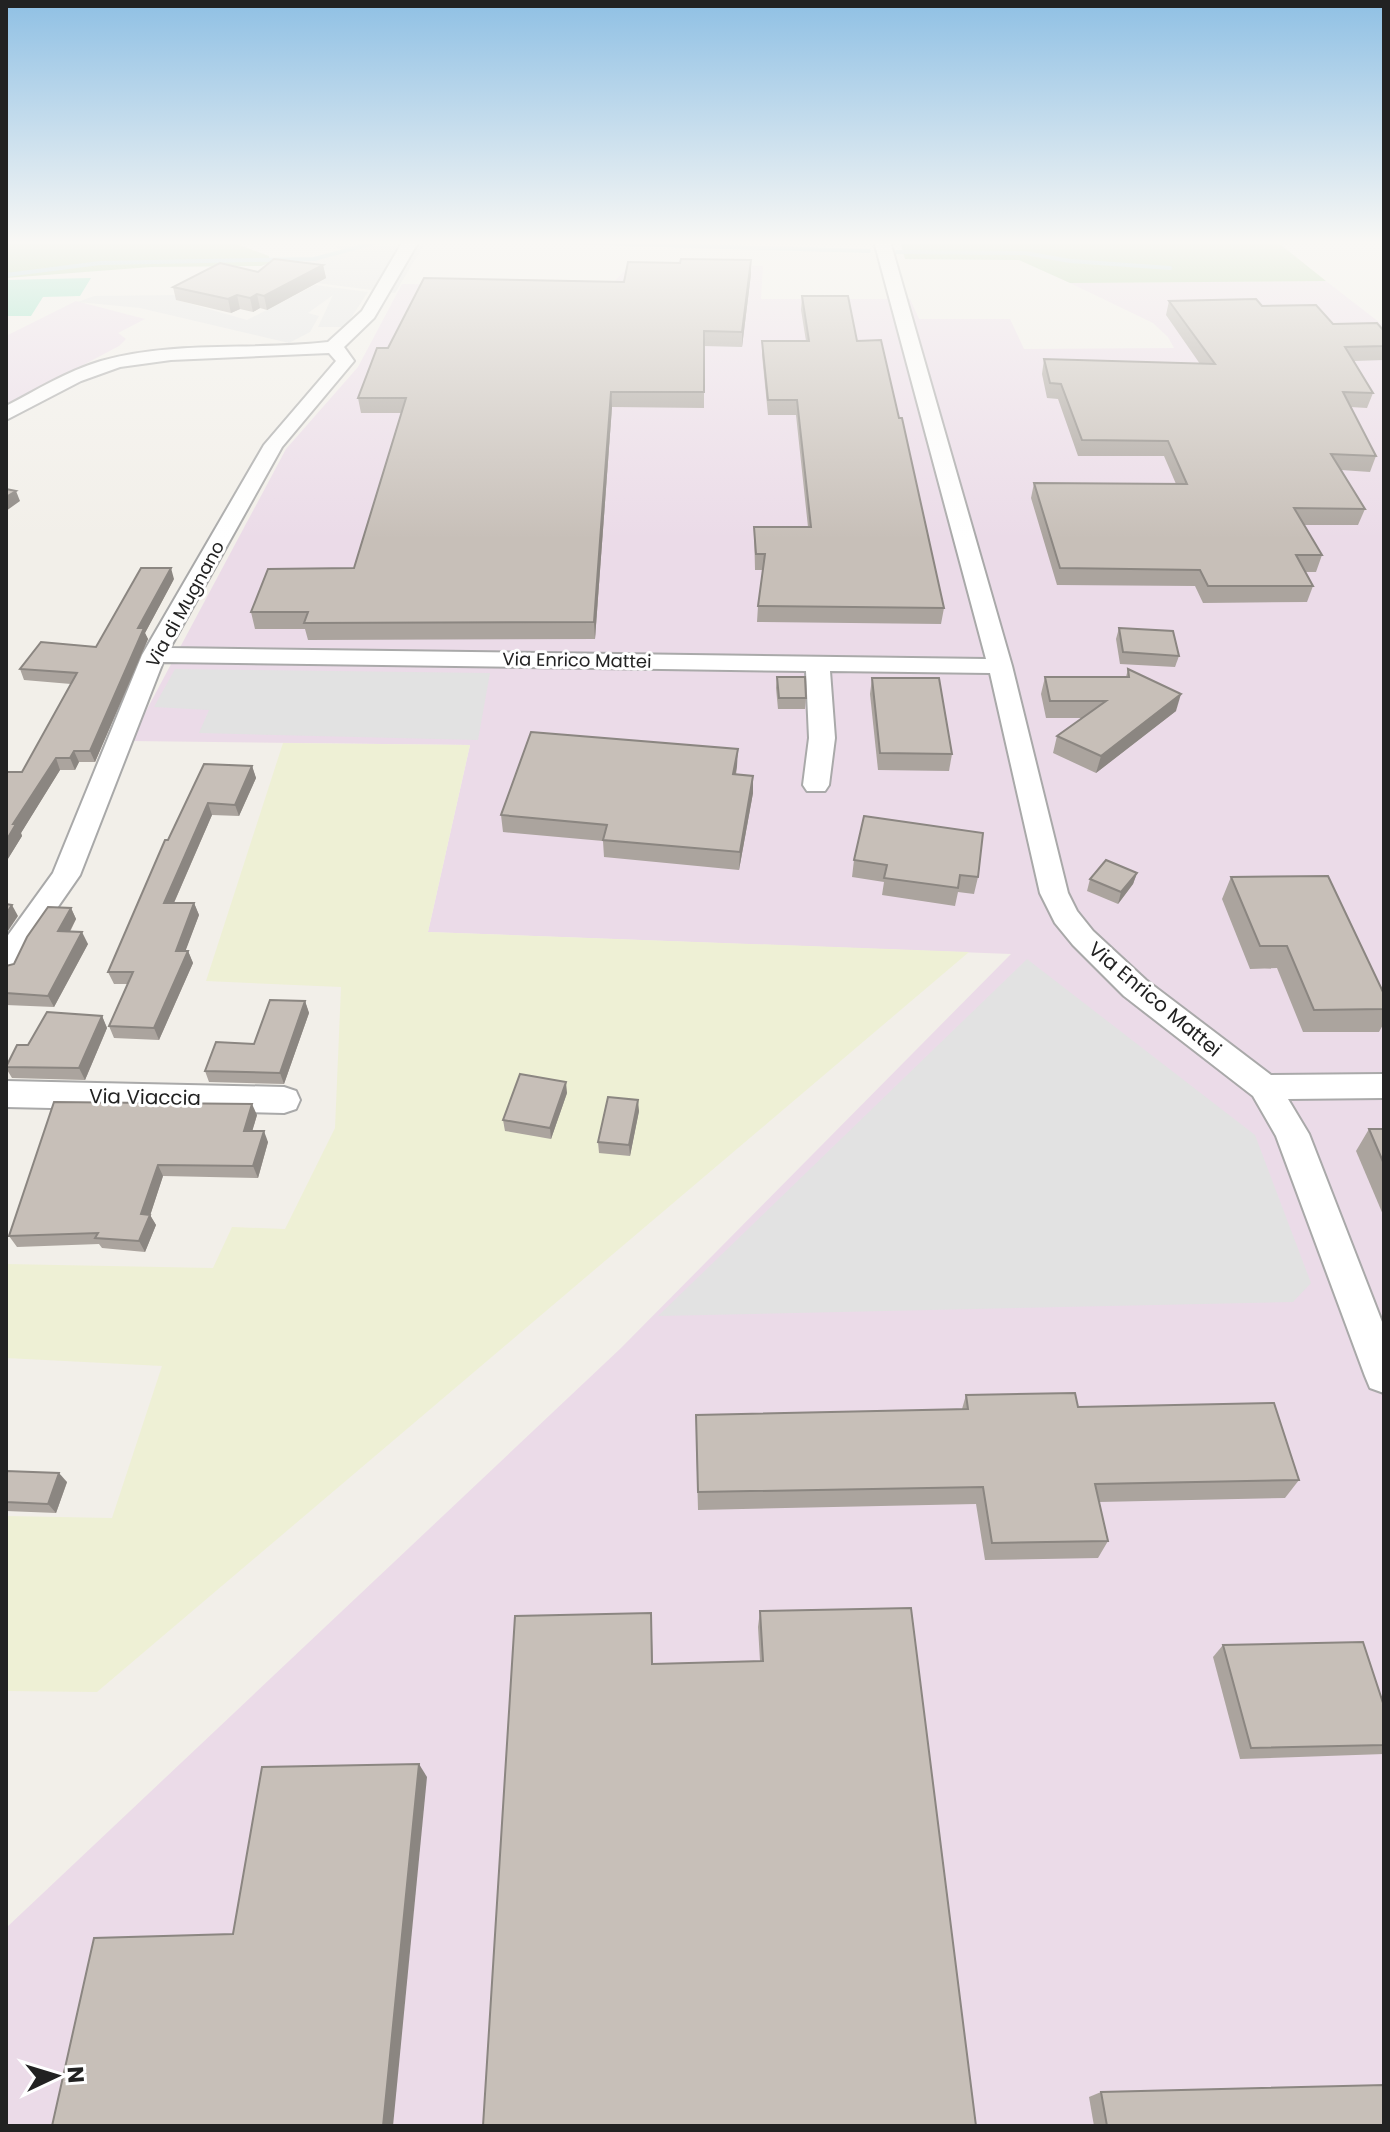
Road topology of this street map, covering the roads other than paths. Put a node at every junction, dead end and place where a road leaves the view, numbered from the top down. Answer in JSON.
{"nodes":[{"id":1,"x":346,"y":340,"type":"edge"},
{"id":2,"x":910,"y":340,"type":"edge"},
{"id":3,"x":333,"y":347,"type":"junction"},
{"id":4,"x":6,"y":414,"type":"edge"},
{"id":5,"x":154,"y":655,"type":"junction"},
{"id":6,"x":818,"y":665,"type":"junction"},
{"id":7,"x":1000,"y":666,"type":"junction"},
{"id":8,"x":816,"y":785,"type":"dead end"},
{"id":9,"x":6,"y":967,"type":"edge"},
{"id":10,"x":1384,"y":1086,"type":"edge"},
{"id":11,"x":1264,"y":1087,"type":"junction"},
{"id":12,"x":6,"y":1094,"type":"edge"},
{"id":13,"x":284,"y":1100,"type":"dead end"},
{"id":14,"x":1384,"y":1376,"type":"edge"}],
"edges":[{"from":1,"to":3,"type":"street"},
{"from":2,"to":7,"type":"street","name":"Via Enrico Mattei"},
{"from":3,"to":4,"type":"street"},
{"from":3,"to":5,"type":"street","name":"Via di Mugnano"},
{"from":5,"to":6,"type":"street","name":"Via Enrico Mattei"},
{"from":5,"to":9,"type":"street","name":"Via di Mugnano"},
{"from":6,"to":7,"type":"street","name":"Via Enrico Mattei"},
{"from":6,"to":8,"type":"street"},
{"from":7,"to":11,"type":"street","name":"Via Enrico Mattei"},
{"from":10,"to":11,"type":"street"},
{"from":11,"to":14,"type":"street","name":"Via Enrico Mattei"},
{"from":12,"to":13,"type":"street","name":"Via Viaccia"}]}
